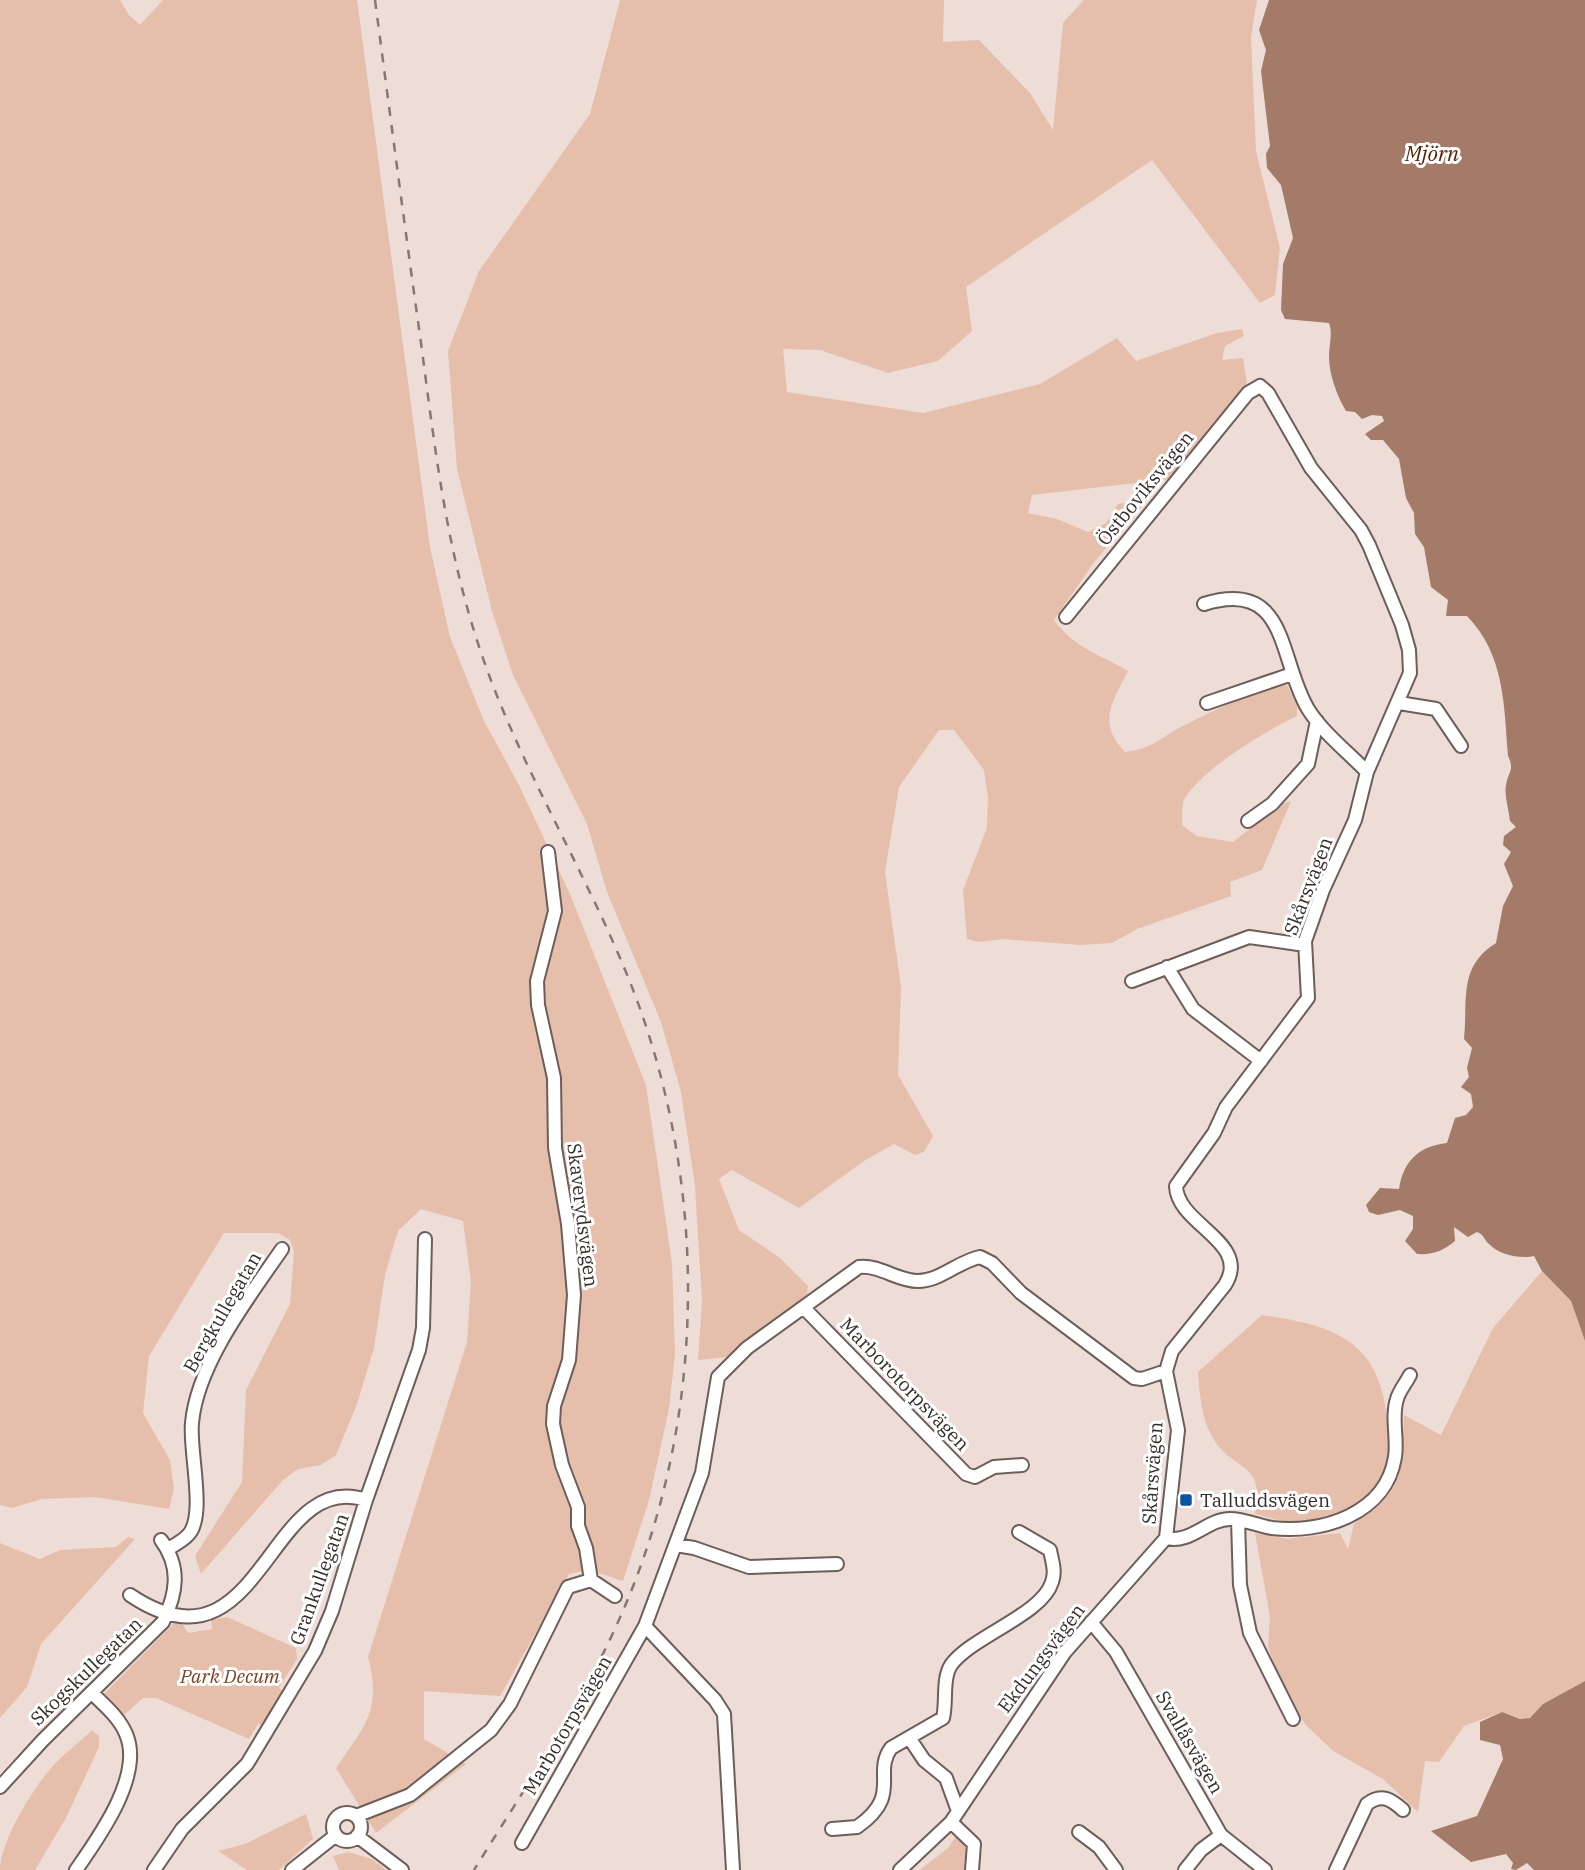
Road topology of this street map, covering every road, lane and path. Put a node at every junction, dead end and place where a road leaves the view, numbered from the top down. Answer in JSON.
{"nodes":[{"id":1,"x":1256,"y":386,"type":"joint"},
{"id":2,"x":1204,"y":604,"type":"dead end"},
{"id":3,"x":1066,"y":617,"type":"dead end"},
{"id":4,"x":1292,"y":674,"type":"junction"},
{"id":5,"x":1207,"y":703,"type":"dead end"},
{"id":6,"x":1399,"y":703,"type":"junction"},
{"id":7,"x":1317,"y":721,"type":"junction"},
{"id":8,"x":1461,"y":746,"type":"dead end"},
{"id":9,"x":1367,"y":772,"type":"junction"},
{"id":10,"x":1248,"y":821,"type":"dead end"},
{"id":11,"x":548,"y":852,"type":"dead end"},
{"id":12,"x":1305,"y":945,"type":"junction"},
{"id":13,"x":1167,"y":967,"type":"junction"},
{"id":14,"x":1132,"y":981,"type":"dead end"},
{"id":15,"x":1261,"y":1061,"type":"junction"},
{"id":16,"x":425,"y":1239,"type":"dead end"},
{"id":17,"x":282,"y":1249,"type":"dead end"},
{"id":18,"x":804,"y":1308,"type":"junction"},
{"id":19,"x":1166,"y":1371,"type":"junction"},
{"id":20,"x":1410,"y":1375,"type":"dead end"},
{"id":21,"x":1022,"y":1465,"type":"dead end"},
{"id":22,"x":366,"y":1500,"type":"junction"},
{"id":23,"x":1238,"y":1520,"type":"junction"},
{"id":24,"x":1019,"y":1532,"type":"dead end"},
{"id":25,"x":1166,"y":1538,"type":"junction"},
{"id":26,"x":164,"y":1545,"type":"joint"},
{"id":27,"x":676,"y":1545,"type":"junction"},
{"id":28,"x":837,"y":1564,"type":"dead end"},
{"id":29,"x":591,"y":1580,"type":"junction"},
{"id":30,"x":130,"y":1595,"type":"dead end"},
{"id":31,"x":615,"y":1595,"type":"dead end"},
{"id":32,"x":167,"y":1612,"type":"junction"},
{"id":33,"x":1091,"y":1622,"type":"junction"},
{"id":34,"x":645,"y":1626,"type":"junction"},
{"id":35,"x":92,"y":1693,"type":"junction"},
{"id":36,"x":1293,"y":1719,"type":"dead end"},
{"id":37,"x":910,"y":1739,"type":"junction"},
{"id":38,"x":0,"y":1787,"type":"edge"},
{"id":39,"x":1403,"y":1810,"type":"dead end"},
{"id":40,"x":356,"y":1816,"type":"junction"},
{"id":41,"x":954,"y":1816,"type":"junction"},
{"id":42,"x":832,"y":1829,"type":"dead end"},
{"id":43,"x":1079,"y":1832,"type":"dead end"},
{"id":44,"x":336,"y":1835,"type":"junction"},
{"id":45,"x":1221,"y":1835,"type":"junction"},
{"id":46,"x":358,"y":1836,"type":"junction"},
{"id":47,"x":522,"y":1843,"type":"dead end"},
{"id":48,"x":76,"y":1870,"type":"edge"},
{"id":49,"x":154,"y":1870,"type":"edge"},
{"id":50,"x":292,"y":1870,"type":"edge"},
{"id":51,"x":402,"y":1870,"type":"edge"},
{"id":52,"x":733,"y":1870,"type":"edge"},
{"id":53,"x":900,"y":1870,"type":"edge"},
{"id":54,"x":972,"y":1870,"type":"edge"},
{"id":55,"x":1116,"y":1870,"type":"edge"},
{"id":56,"x":1185,"y":1870,"type":"edge"},
{"id":57,"x":1265,"y":1870,"type":"edge"},
{"id":58,"x":1336,"y":1870,"type":"edge"}],
"edges":[{"from":1,"to":3,"type":"street","name":"Östboviksvägen"},
{"from":1,"to":6,"type":"street","name":"Skårsvägen"},
{"from":2,"to":4,"type":"street"},
{"from":4,"to":5,"type":"street"},
{"from":4,"to":7,"type":"street"},
{"from":6,"to":8,"type":"street"},
{"from":6,"to":9,"type":"street","name":"Skårsvägen"},
{"from":7,"to":9,"type":"street"},
{"from":7,"to":10,"type":"street"},
{"from":9,"to":12,"type":"street","name":"Skårsvägen"},
{"from":11,"to":29,"type":"street","name":"Skaverydsvägen"},
{"from":12,"to":13,"type":"street"},
{"from":12,"to":15,"type":"street","name":"Skårsvägen"},
{"from":13,"to":14,"type":"street"},
{"from":13,"to":15,"type":"street"},
{"from":15,"to":19,"type":"street","name":"Skårsvägen"},
{"from":16,"to":22,"type":"street","name":"Grankullegatan"},
{"from":17,"to":26,"type":"street","name":"Bergkullegatan"},
{"from":18,"to":19,"type":"street","name":"Marbotorpsvägen"},
{"from":18,"to":21,"type":"street","name":"Marborotorpsvägen"},
{"from":18,"to":27,"type":"street","name":"Marbotorpsvägen"},
{"from":19,"to":25,"type":"street","name":"Skårsvägen"},
{"from":20,"to":23,"type":"street"},
{"from":22,"to":32,"type":"street","name":"Grankullegatan"},
{"from":22,"to":49,"type":"street","name":"Grankullegatan"},
{"from":23,"to":25,"type":"street"},
{"from":23,"to":36,"type":"street"},
{"from":24,"to":37,"type":"street","name":"Ekdungsvägen"},
{"from":25,"to":33,"type":"street","name":"Ekdungsvägen"},
{"from":26,"to":32,"type":"street","name":"Skogskullegatan"},
{"from":27,"to":28,"type":"street"},
{"from":27,"to":34,"type":"street","name":"Marbotorpsvägen"},
{"from":29,"to":31,"type":"street"},
{"from":29,"to":40,"type":"street"},
{"from":30,"to":32,"type":"street","name":"Skogskullegatan"},
{"from":32,"to":35,"type":"street","name":"Skogskullegatan"},
{"from":33,"to":41,"type":"street","name":"Ekdungsvägen"},
{"from":33,"to":45,"type":"street","name":"Svallåsvägen"},
{"from":34,"to":47,"type":"street","name":"Marbotorpsvägen"},
{"from":34,"to":52,"type":"street"},
{"from":35,"to":38,"type":"street","name":"Skogskullegatan"},
{"from":35,"to":48,"type":"street"},
{"from":37,"to":41,"type":"street"},
{"from":37,"to":42,"type":"street","name":"Ekdungsvägen"},
{"from":39,"to":58,"type":"street"},
{"from":40,"to":44,"type":"street"},
{"from":40,"to":46,"type":"street"},
{"from":41,"to":53,"type":"street","name":"Ekdungsvägen"},
{"from":41,"to":54,"type":"street"},
{"from":43,"to":55,"type":"street"},
{"from":44,"to":46,"type":"street"},
{"from":44,"to":50,"type":"street"},
{"from":45,"to":56,"type":"street"},
{"from":45,"to":57,"type":"street","name":"Svallåsvägen"},
{"from":46,"to":51,"type":"street"}]}
